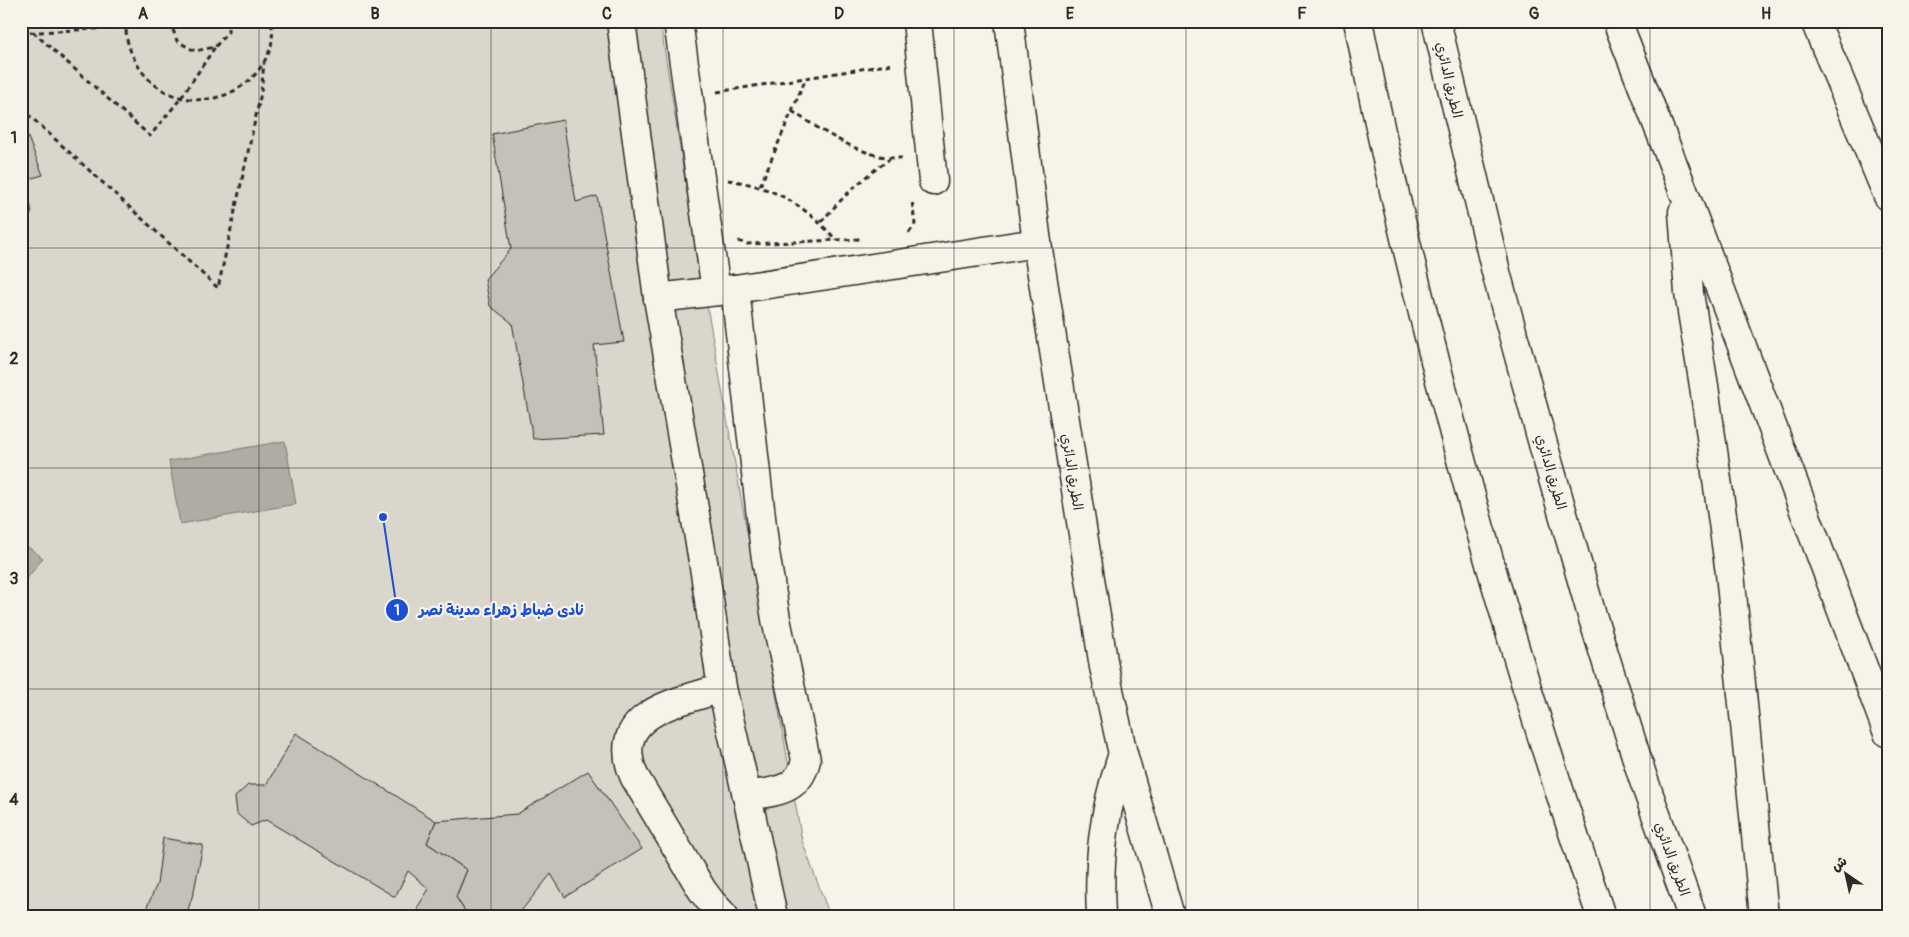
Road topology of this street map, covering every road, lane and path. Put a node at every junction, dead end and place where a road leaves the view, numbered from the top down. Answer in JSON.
{"nodes":[{"id":1,"x":127,"y":21,"type":"edge"},
{"id":2,"x":228,"y":21,"type":"edge"},
{"id":3,"x":271,"y":21,"type":"edge"},
{"id":4,"x":621,"y":21,"type":"edge"},
{"id":5,"x":678,"y":21,"type":"edge"},
{"id":6,"x":917,"y":21,"type":"edge"},
{"id":7,"x":1009,"y":21,"type":"edge"},
{"id":8,"x":1358,"y":21,"type":"edge"},
{"id":9,"x":1436,"y":21,"type":"edge"},
{"id":10,"x":1617,"y":21,"type":"edge"},
{"id":11,"x":1815,"y":21,"type":"edge"},
{"id":12,"x":126,"y":26,"type":"junction"},
{"id":13,"x":33,"y":32,"type":"junction"},
{"id":14,"x":21,"y":33,"type":"edge"},
{"id":15,"x":215,"y":48,"type":"junction"},
{"id":16,"x":921,"y":60,"type":"junction"},
{"id":17,"x":264,"y":63,"type":"junction"},
{"id":18,"x":806,"y":78,"type":"junction"},
{"id":19,"x":712,"y":93,"type":"dead end"},
{"id":20,"x":180,"y":98,"type":"junction"},
{"id":21,"x":21,"y":108,"type":"edge"},
{"id":22,"x":792,"y":111,"type":"junction"},
{"id":23,"x":890,"y":159,"type":"junction"},
{"id":24,"x":925,"y":178,"type":"junction"},
{"id":25,"x":722,"y":179,"type":"dead end"},
{"id":26,"x":1680,"y":182,"type":"junction"},
{"id":27,"x":760,"y":186,"type":"junction"},
{"id":28,"x":1888,"y":196,"type":"edge"},
{"id":29,"x":821,"y":222,"type":"junction"},
{"id":30,"x":732,"y":234,"type":"dead end"},
{"id":31,"x":906,"y":235,"type":"dead end"},
{"id":32,"x":862,"y":239,"type":"dead end"},
{"id":33,"x":836,"y":240,"type":"junction"},
{"id":34,"x":1037,"y":243,"type":"junction"},
{"id":35,"x":726,"y":290,"type":"junction"},
{"id":36,"x":658,"y":298,"type":"junction"},
{"id":37,"x":722,"y":688,"type":"junction"},
{"id":38,"x":1888,"y":733,"type":"edge"},
{"id":39,"x":1123,"y":754,"type":"junction"},
{"id":40,"x":747,"y":796,"type":"junction"},
{"id":41,"x":724,"y":916,"type":"edge"},
{"id":42,"x":773,"y":916,"type":"edge"},
{"id":43,"x":1101,"y":916,"type":"edge"},
{"id":44,"x":1170,"y":916,"type":"edge"},
{"id":45,"x":1601,"y":916,"type":"edge"},
{"id":46,"x":1692,"y":916,"type":"edge"},
{"id":47,"x":1764,"y":916,"type":"edge"}],
"edges":[{"from":1,"to":12,"type":"path"},
{"from":2,"to":15,"type":"path"},
{"from":3,"to":17,"type":"path"},
{"from":4,"to":36,"type":"main road"},
{"from":5,"to":35,"type":"main road"},
{"from":6,"to":16,"type":"main road"},
{"from":7,"to":34,"type":"main road","name":"الطريق الدائري"},
{"from":8,"to":45,"type":"main road"},
{"from":9,"to":46,"type":"main road","name":"الطريق الدائري"},
{"from":10,"to":26,"type":"main road"},
{"from":11,"to":28,"type":"main road"},
{"from":12,"to":13,"type":"path"},
{"from":12,"to":15,"type":"path"},
{"from":12,"to":20,"type":"path"},
{"from":13,"to":14,"type":"path"},
{"from":13,"to":20,"type":"path"},
{"from":15,"to":20,"type":"path"},
{"from":16,"to":18,"type":"path"},
{"from":16,"to":24,"type":"main road"},
{"from":17,"to":20,"type":"path"},
{"from":17,"to":21,"type":"path"},
{"from":18,"to":19,"type":"path"},
{"from":18,"to":22,"type":"path"},
{"from":22,"to":23,"type":"path"},
{"from":22,"to":27,"type":"path"},
{"from":23,"to":24,"type":"path"},
{"from":23,"to":29,"type":"path"},
{"from":24,"to":31,"type":"path"},
{"from":25,"to":27,"type":"path"},
{"from":26,"to":38,"type":"main road"},
{"from":26,"to":47,"type":"main road"},
{"from":27,"to":29,"type":"path"},
{"from":29,"to":33,"type":"path"},
{"from":30,"to":33,"type":"path"},
{"from":32,"to":33,"type":"path"},
{"from":34,"to":35,"type":"main road"},
{"from":34,"to":39,"type":"main road","name":"الطريق الدائري"},
{"from":35,"to":36,"type":"main road"},
{"from":35,"to":40,"type":"main road"},
{"from":36,"to":37,"type":"main road"},
{"from":37,"to":40,"type":"main road"},
{"from":37,"to":41,"type":"main road"},
{"from":39,"to":43,"type":"main road"},
{"from":39,"to":44,"type":"main road","name":"الطريق الدائري"},
{"from":40,"to":42,"type":"main road"}]}
